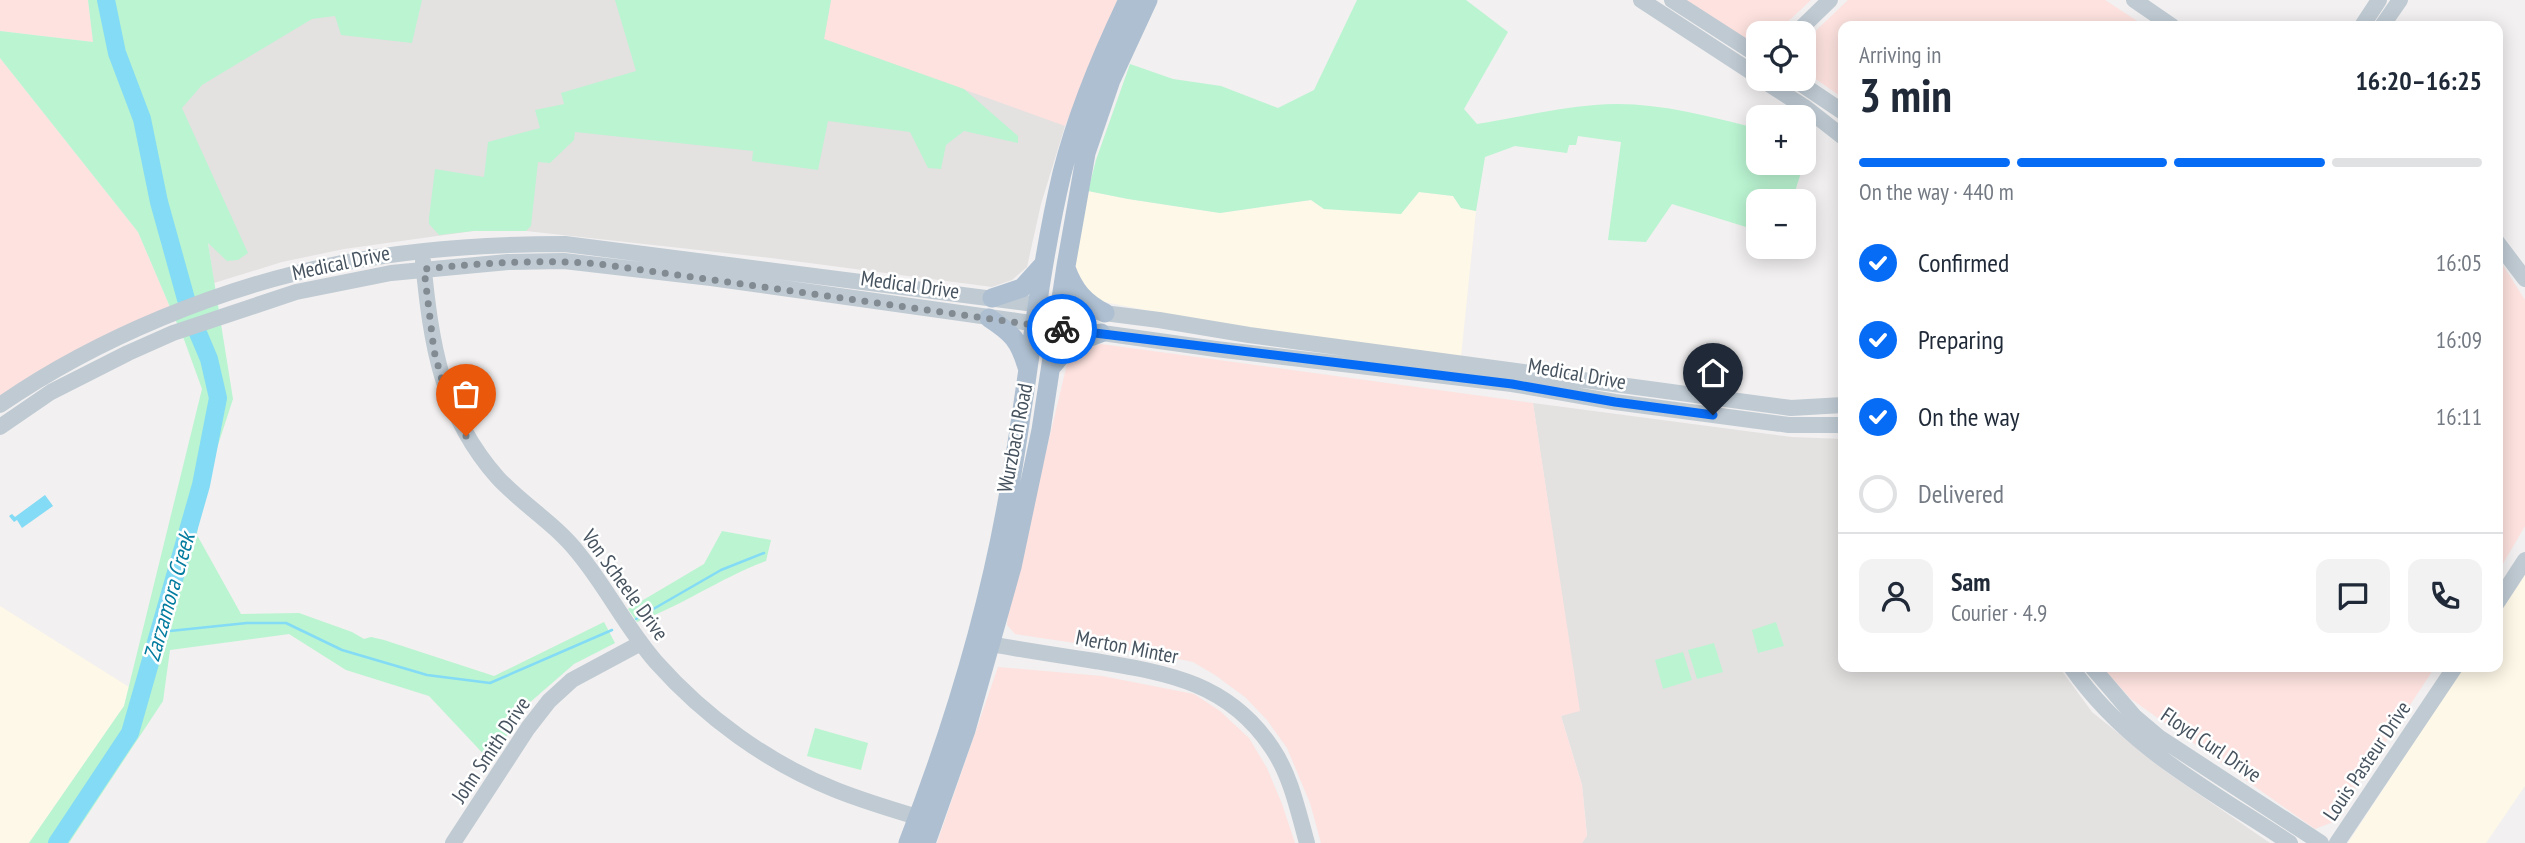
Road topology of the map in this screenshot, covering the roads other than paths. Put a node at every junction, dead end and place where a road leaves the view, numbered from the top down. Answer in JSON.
{"nodes":[{"id":1,"x":1128,"y":0,"type":"edge"},
{"id":2,"x":1148,"y":0,"type":"edge"},
{"id":3,"x":1641,"y":0,"type":"edge"},
{"id":4,"x":1672,"y":0,"type":"edge"},
{"id":5,"x":1830,"y":0,"type":"edge"},
{"id":6,"x":2134,"y":0,"type":"edge"},
{"id":7,"x":2379,"y":0,"type":"edge"},
{"id":8,"x":2400,"y":0,"type":"edge"},
{"id":9,"x":1808,"y":21,"type":"edge"},
{"id":10,"x":2165,"y":21,"type":"edge"},
{"id":11,"x":2365,"y":21,"type":"edge"},
{"id":12,"x":2385,"y":21,"type":"edge"},
{"id":13,"x":1746,"y":48,"type":"edge"},
{"id":14,"x":1746,"y":67,"type":"edge"},
{"id":15,"x":1781,"y":91,"type":"edge"},
{"id":16,"x":1812,"y":91,"type":"edge"},
{"id":17,"x":1838,"y":109,"type":"edge"},
{"id":18,"x":1838,"y":132,"type":"edge"},
{"id":19,"x":2503,"y":250,"type":"edge"},
{"id":20,"x":422,"y":252,"type":"junction"},
{"id":21,"x":1044,"y":262,"type":"junction"},
{"id":22,"x":1066,"y":266,"type":"junction"},
{"id":23,"x":424,"y":269,"type":"junction"},
{"id":24,"x":2525,"y":279,"type":"edge"},
{"id":25,"x":992,"y":298,"type":"junction"},
{"id":26,"x":1038,"y":304,"type":"junction"},
{"id":27,"x":1060,"y":307,"type":"junction"},
{"id":28,"x":1105,"y":313,"type":"junction"},
{"id":29,"x":989,"y":318,"type":"junction"},
{"id":30,"x":1035,"y":325,"type":"junction"},
{"id":31,"x":1056,"y":328,"type":"junction"},
{"id":32,"x":1101,"y":333,"type":"junction"},
{"id":33,"x":1052,"y":366,"type":"junction"},
{"id":34,"x":1029,"y":371,"type":"junction"},
{"id":35,"x":1677,"y":393,"type":"junction"},
{"id":36,"x":0,"y":405,"type":"edge"},
{"id":37,"x":1838,"y":405,"type":"edge"},
{"id":38,"x":1674,"y":410,"type":"junction"},
{"id":39,"x":1838,"y":425,"type":"edge"},
{"id":40,"x":0,"y":427,"type":"edge"},
{"id":41,"x":2525,"y":560,"type":"edge"},
{"id":42,"x":2503,"y":594,"type":"edge"},
{"id":43,"x":641,"y":643,"type":"junction"},
{"id":44,"x":983,"y":643,"type":"junction"},
{"id":45,"x":2075,"y":672,"type":"edge"},
{"id":46,"x":2096,"y":672,"type":"edge"},
{"id":47,"x":2452,"y":672,"type":"edge"},
{"id":48,"x":926,"y":819,"type":"junction"},
{"id":49,"x":453,"y":843,"type":"edge"},
{"id":50,"x":908,"y":843,"type":"edge"},
{"id":51,"x":926,"y":843,"type":"edge"},
{"id":52,"x":1307,"y":843,"type":"edge"},
{"id":53,"x":2290,"y":843,"type":"edge"},
{"id":54,"x":2320,"y":843,"type":"edge"},
{"id":55,"x":2337,"y":843,"type":"edge"}],
"edges":[{"from":1,"to":21,"type":"main road","name":"Wurzbach Road"},
{"from":2,"to":22,"type":"main road","name":"Wurzbach Road"},
{"from":3,"to":14,"type":"street"},
{"from":4,"to":13,"type":"street"},
{"from":5,"to":9,"type":"street"},
{"from":6,"to":10,"type":"street"},
{"from":7,"to":11,"type":"street"},
{"from":8,"to":12,"type":"street"},
{"from":15,"to":18,"type":"street"},
{"from":16,"to":17,"type":"street"},
{"from":19,"to":24,"type":"street"},
{"from":20,"to":23,"type":"street","name":"Von Scheele Drive"},
{"from":20,"to":25,"type":"street","name":"Medical Drive"},
{"from":20,"to":36,"type":"street","name":"Medical Drive"},
{"from":21,"to":25,"type":"main road"},
{"from":21,"to":26,"type":"main road","name":"Wurzbach Road"},
{"from":22,"to":27,"type":"main road","name":"Wurzbach Road"},
{"from":22,"to":28,"type":"main road"},
{"from":23,"to":29,"type":"street","name":"Medical Drive"},
{"from":23,"to":40,"type":"street","name":"Medical Drive"},
{"from":23,"to":43,"type":"street","name":"Von Scheele Drive"},
{"from":25,"to":26,"type":"street","name":"Medical Drive"},
{"from":26,"to":27,"type":"street","name":"Medical Drive"},
{"from":26,"to":30,"type":"main road","name":"Wurzbach Road"},
{"from":27,"to":28,"type":"street","name":"Medical Drive"},
{"from":27,"to":31,"type":"main road","name":"Wurzbach Road"},
{"from":28,"to":35,"type":"street","name":"Medical Drive"},
{"from":29,"to":30,"type":"street","name":"Medical Drive"},
{"from":29,"to":34,"type":"main road"},
{"from":30,"to":31,"type":"street","name":"Medical Drive"},
{"from":30,"to":34,"type":"main road","name":"Wurzbach Road"},
{"from":31,"to":32,"type":"street","name":"Medical Drive"},
{"from":31,"to":33,"type":"main road","name":"Wurzbach Road"},
{"from":32,"to":33,"type":"main road"},
{"from":32,"to":38,"type":"street","name":"Medical Drive"},
{"from":33,"to":44,"type":"main road","name":"Wurzbach Road"},
{"from":34,"to":44,"type":"main road","name":"Wurzbach Road"},
{"from":35,"to":37,"type":"street","name":"Medical Drive"},
{"from":35,"to":38,"type":"street"},
{"from":38,"to":39,"type":"street","name":"Medical Drive"},
{"from":41,"to":42,"type":"street"},
{"from":43,"to":48,"type":"street","name":"Von Scheele Drive"},
{"from":43,"to":49,"type":"street","name":"John Smith Drive"},
{"from":44,"to":48,"type":"main road","name":"Wurzbach Road"},
{"from":44,"to":52,"type":"street","name":"Merton Minter"},
{"from":45,"to":53,"type":"street","name":"Floyd Curl Drive"},
{"from":46,"to":54,"type":"street","name":"Floyd Curl Drive"},
{"from":47,"to":55,"type":"street","name":"Louis Pasteur Drive"},
{"from":48,"to":50,"type":"main road","name":"Wurzbach Road"},
{"from":48,"to":51,"type":"main road","name":"Wurzbach Road"}]}
